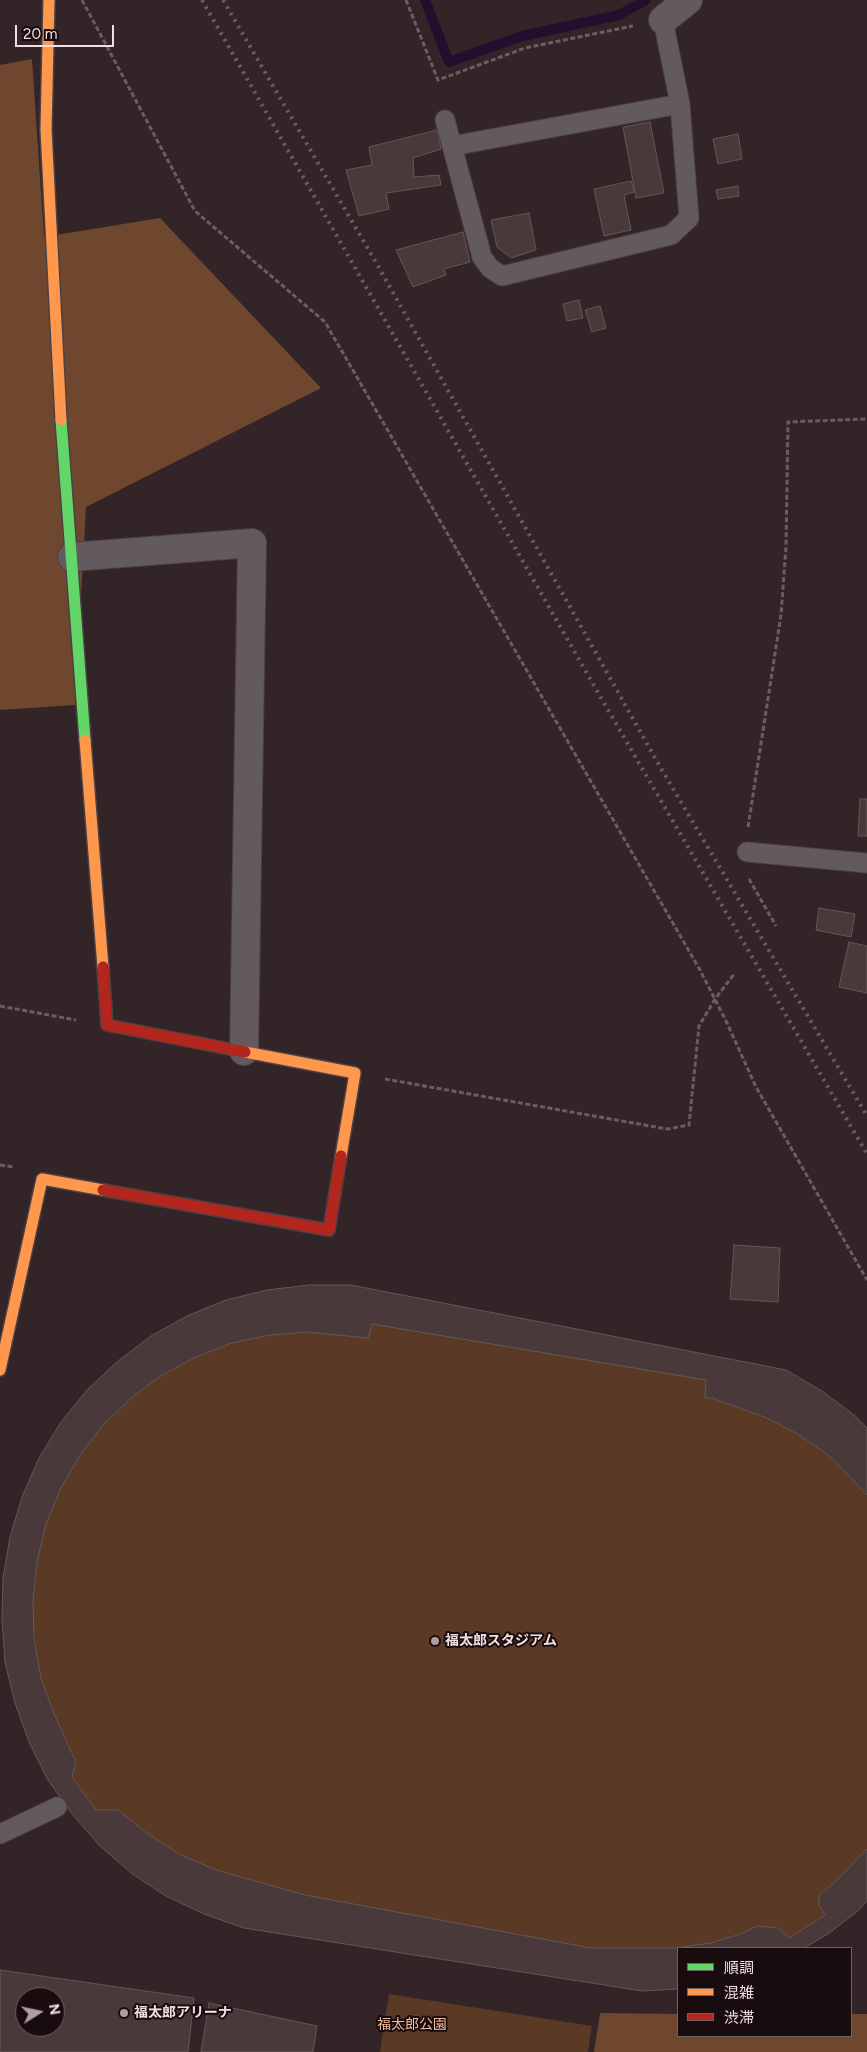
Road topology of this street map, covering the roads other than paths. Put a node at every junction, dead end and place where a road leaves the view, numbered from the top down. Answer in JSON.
{"nodes":[{"id":1,"x":49,"y":0,"type":"edge"},
{"id":2,"x":688,"y":0,"type":"edge"},
{"id":3,"x":663,"y":20,"type":"joint"},
{"id":4,"x":680,"y":104,"type":"junction"},
{"id":5,"x":445,"y":120,"type":"dead end"},
{"id":6,"x":452,"y":146,"type":"junction"},
{"id":7,"x":72,"y":558,"type":"junction"},
{"id":8,"x":747,"y":852,"type":"road end"},
{"id":9,"x":867,"y":863,"type":"edge"},
{"id":10,"x":244,"y":1051,"type":"junction"},
{"id":11,"x":0,"y":1370,"type":"edge"},
{"id":12,"x":57,"y":1807,"type":"dead end"},
{"id":13,"x":0,"y":1834,"type":"edge"}],
"edges":[{"from":1,"to":7,"type":"street"},
{"from":2,"to":3,"type":"street"},
{"from":3,"to":4,"type":"lane"},
{"from":4,"to":6,"type":"lane"},
{"from":4,"to":6,"type":"lane"},
{"from":5,"to":6,"type":"lane"},
{"from":7,"to":10,"type":"street"},
{"from":7,"to":10,"type":"street"},
{"from":8,"to":9,"type":"lane"},
{"from":10,"to":11,"type":"street"},
{"from":12,"to":13,"type":"lane"}]}
